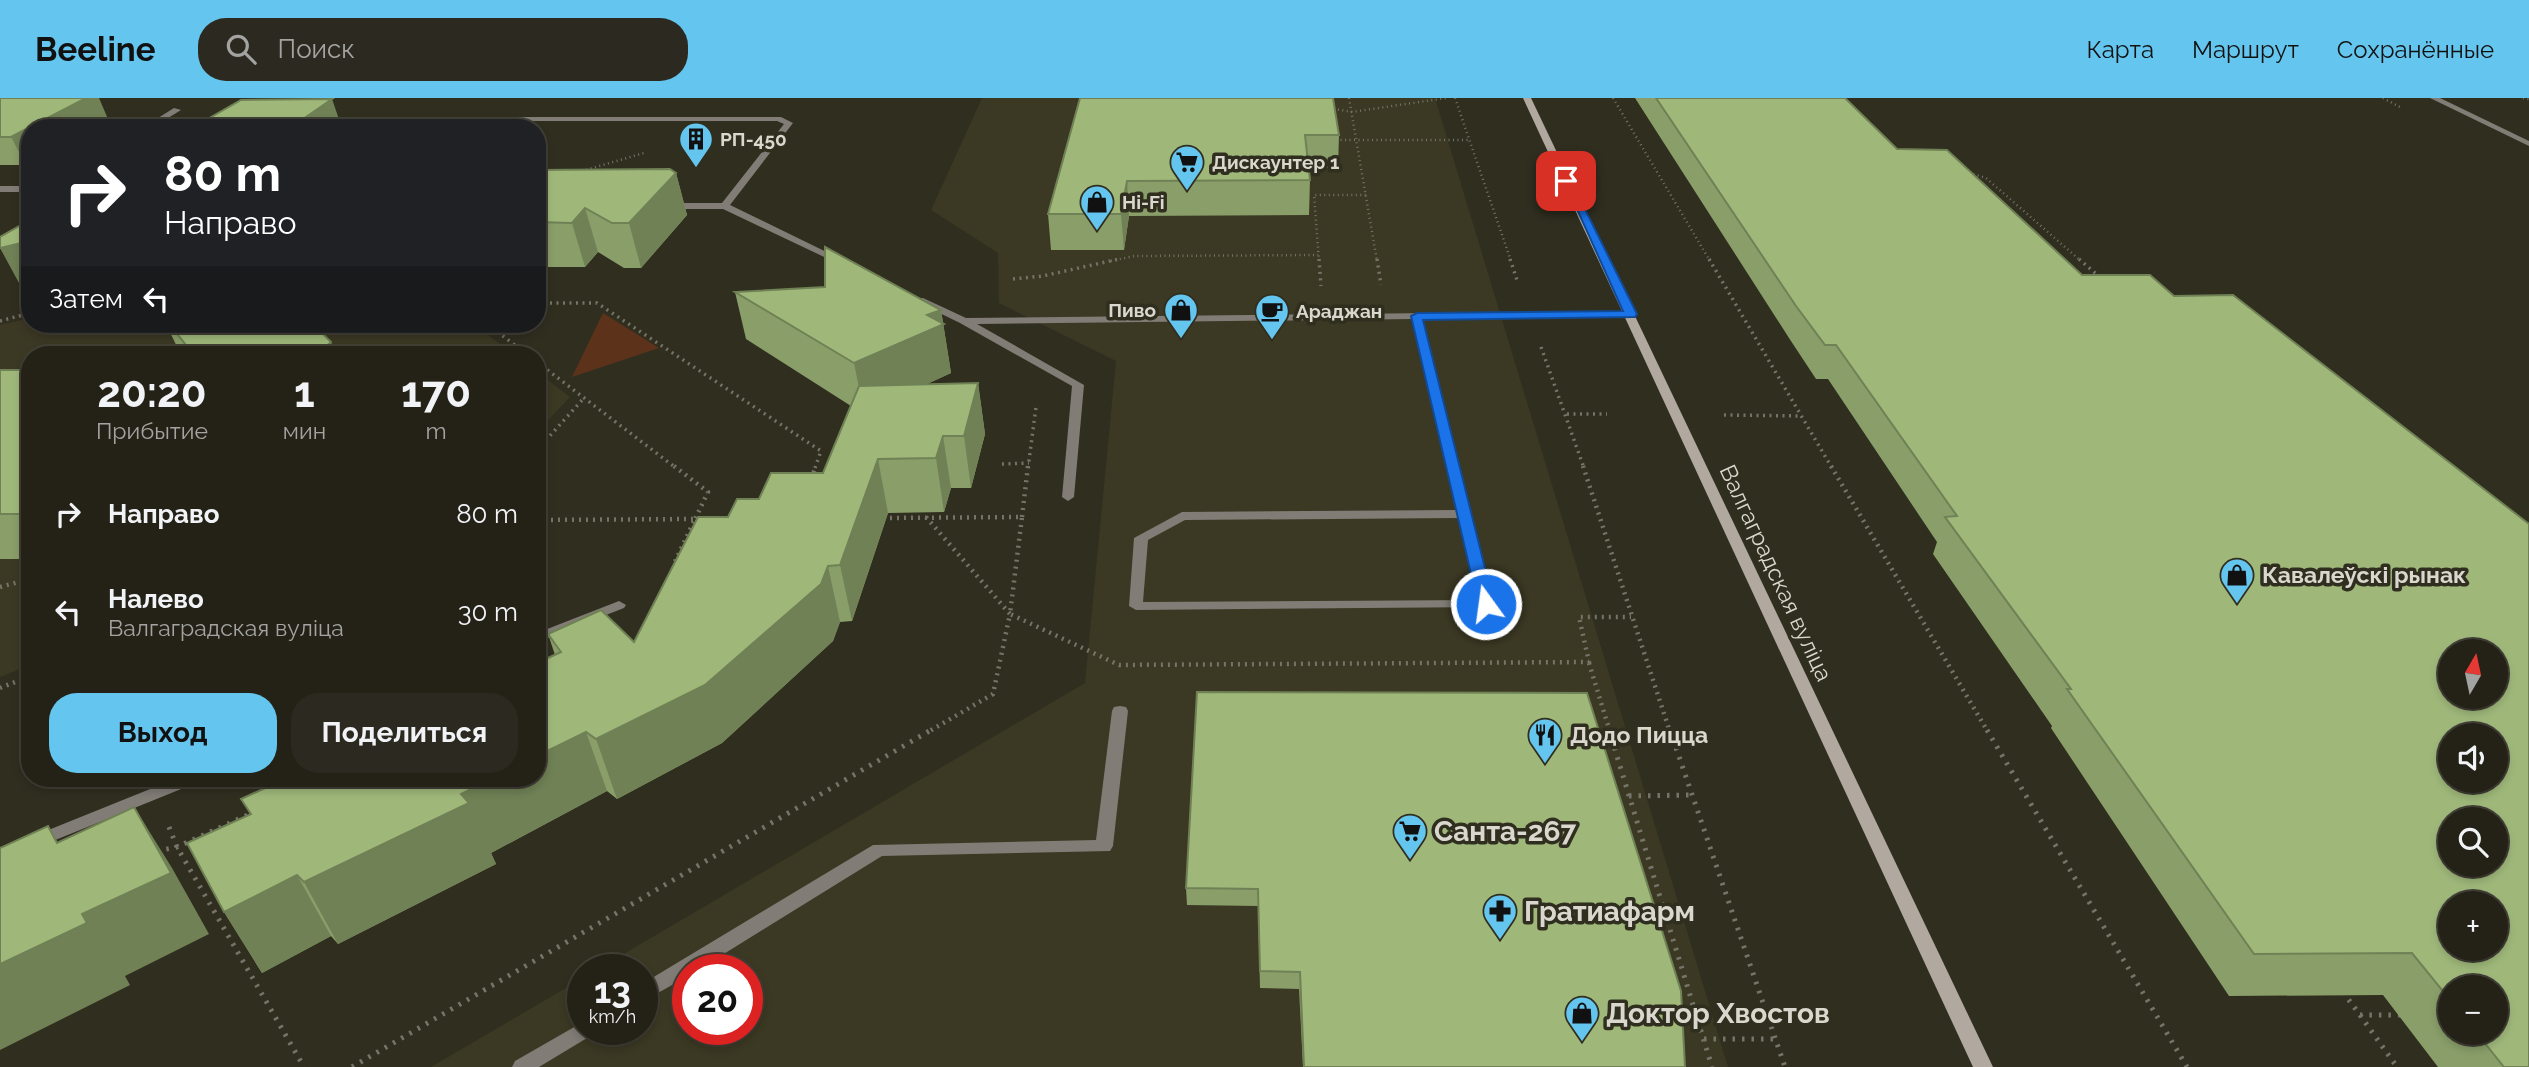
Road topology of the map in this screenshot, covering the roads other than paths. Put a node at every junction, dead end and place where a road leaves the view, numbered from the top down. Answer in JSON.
{"nodes":[{"id":1,"x":1527,"y":98,"type":"edge"},
{"id":2,"x":2434,"y":98,"type":"edge"},
{"id":3,"x":177,"y":110,"type":"dead end"},
{"id":4,"x":162,"y":119,"type":"edge"},
{"id":5,"x":430,"y":119,"type":"edge"},
{"id":6,"x":546,"y":119,"type":"edge"},
{"id":7,"x":546,"y":119,"type":"edge"},
{"id":8,"x":2529,"y":144,"type":"edge"},
{"id":9,"x":0,"y":189,"type":"edge"},
{"id":10,"x":21,"y":189,"type":"edge"},
{"id":11,"x":658,"y":206,"type":"edge"},
{"id":12,"x":725,"y":206,"type":"junction"},
{"id":13,"x":851,"y":266,"type":"edge"},
{"id":14,"x":914,"y":297,"type":"edge"},
{"id":15,"x":1631,"y":314,"type":"junction"},
{"id":16,"x":1417,"y":316,"type":"junction"},
{"id":17,"x":964,"y":321,"type":"junction"},
{"id":18,"x":1068,"y":497,"type":"dead end"},
{"id":19,"x":1464,"y":514,"type":"junction"},
{"id":20,"x":619,"y":605,"type":"dead end"},
{"id":21,"x":546,"y":634,"type":"edge"},
{"id":22,"x":1120,"y":712,"type":"dead end"},
{"id":23,"x":170,"y":787,"type":"edge"},
{"id":24,"x":25,"y":846,"type":"edge"},
{"id":25,"x":658,"y":984,"type":"edge"},
{"id":26,"x":567,"y":1039,"type":"edge"},
{"id":27,"x":522,"y":1067,"type":"edge"},
{"id":28,"x":1983,"y":1067,"type":"edge"}],
"edges":[{"from":1,"to":15,"type":"main road","name":"Валгаградская вуліца"},
{"from":2,"to":8,"type":"lane"},
{"from":3,"to":4,"type":"lane"},
{"from":5,"to":6,"type":"lane"},
{"from":7,"to":12,"type":"lane"},
{"from":9,"to":10,"type":"lane"},
{"from":11,"to":12,"type":"lane"},
{"from":12,"to":13,"type":"lane"},
{"from":14,"to":17,"type":"lane"},
{"from":15,"to":16,"type":"lane"},
{"from":15,"to":28,"type":"main road","name":"Валгаградская вуліца"},
{"from":16,"to":17,"type":"lane"},
{"from":16,"to":19,"type":"lane"},
{"from":17,"to":18,"type":"lane"},
{"from":19,"to":19,"type":"lane"},
{"from":20,"to":21,"type":"lane"},
{"from":22,"to":25,"type":"lane"},
{"from":23,"to":24,"type":"lane"},
{"from":26,"to":27,"type":"lane"}]}
